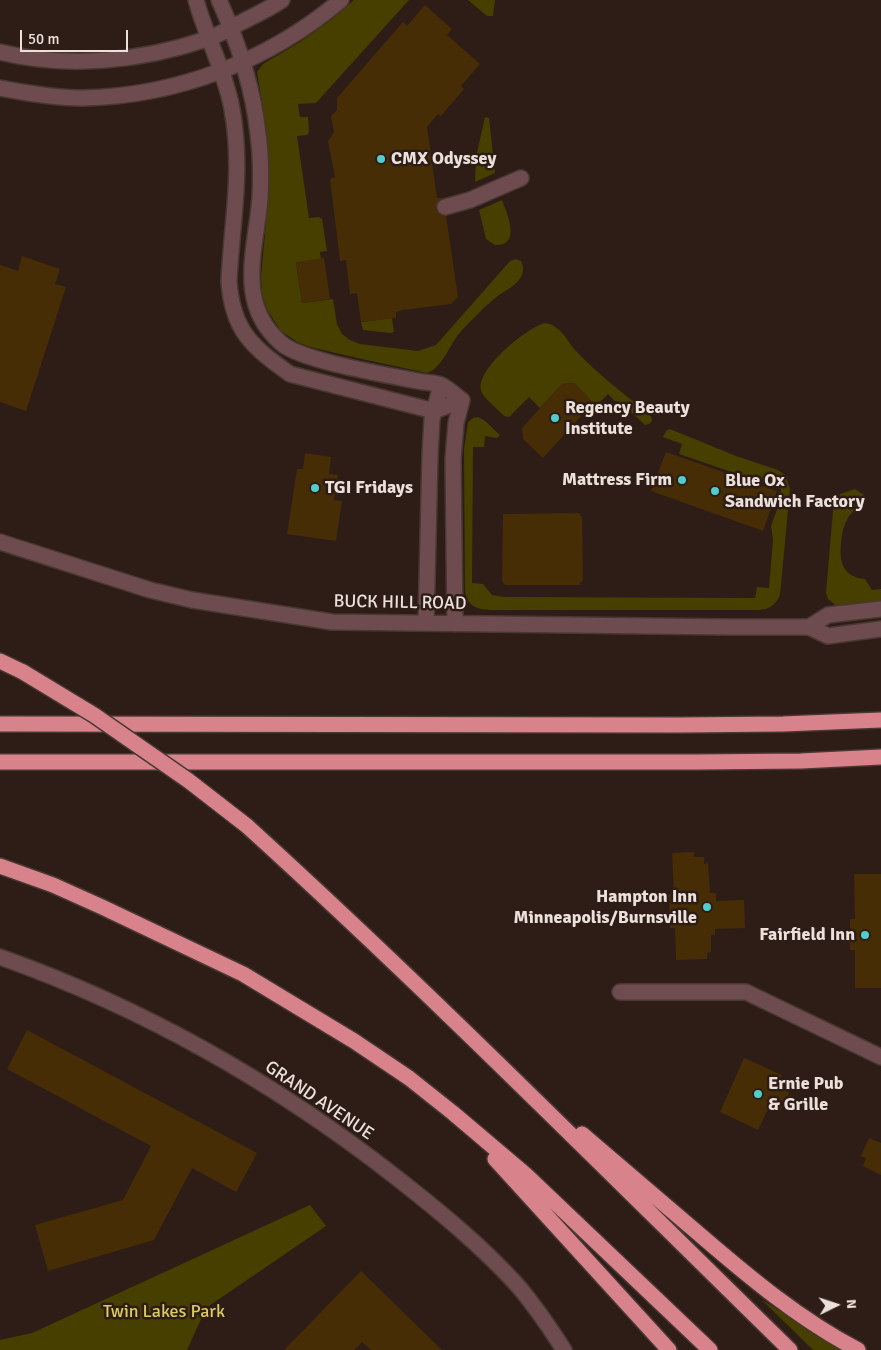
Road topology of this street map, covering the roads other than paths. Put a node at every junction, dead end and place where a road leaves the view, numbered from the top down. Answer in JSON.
{"nodes":[{"id":1,"x":196,"y":0,"type":"edge"},
{"id":2,"x":219,"y":0,"type":"edge"},
{"id":3,"x":282,"y":0,"type":"edge"},
{"id":4,"x":341,"y":0,"type":"edge"},
{"id":5,"x":232,"y":27,"type":"junction"},
{"id":6,"x":209,"y":38,"type":"junction"},
{"id":7,"x":0,"y":52,"type":"edge"},
{"id":8,"x":243,"y":61,"type":"junction"},
{"id":9,"x":221,"y":72,"type":"junction"},
{"id":10,"x":0,"y":88,"type":"edge"},
{"id":11,"x":521,"y":178,"type":"dead end"},
{"id":12,"x":445,"y":207,"type":"dead end"},
{"id":13,"x":441,"y":385,"type":"junction"},
{"id":14,"x":462,"y":400,"type":"junction"},
{"id":15,"x":434,"y":411,"type":"junction"},
{"id":16,"x":0,"y":542,"type":"edge"},
{"id":17,"x":881,"y":609,"type":"edge"},
{"id":18,"x":426,"y":623,"type":"junction"},
{"id":19,"x":455,"y":624,"type":"junction"},
{"id":20,"x":810,"y":627,"type":"junction"},
{"id":21,"x":881,"y":629,"type":"edge"},
{"id":22,"x":0,"y":661,"type":"edge"},
{"id":23,"x":881,"y":720,"type":"edge"},
{"id":24,"x":0,"y":724,"type":"edge"},
{"id":25,"x":881,"y":757,"type":"edge"},
{"id":26,"x":0,"y":762,"type":"edge"},
{"id":27,"x":0,"y":866,"type":"edge"},
{"id":28,"x":0,"y":957,"type":"edge"},
{"id":29,"x":620,"y":992,"type":"dead end"},
{"id":30,"x":481,"y":1048,"type":"junction"},
{"id":31,"x":881,"y":1057,"type":"edge"},
{"id":32,"x":453,"y":1113,"type":"junction"},
{"id":33,"x":564,"y":1350,"type":"edge"},
{"id":34,"x":669,"y":1350,"type":"edge"},
{"id":35,"x":710,"y":1350,"type":"edge"},
{"id":36,"x":790,"y":1350,"type":"edge"},
{"id":37,"x":858,"y":1350,"type":"edge"}],
"edges":[{"from":1,"to":6,"type":"street"},
{"from":2,"to":5,"type":"street"},
{"from":3,"to":5,"type":"street"},
{"from":4,"to":8,"type":"street"},
{"from":5,"to":6,"type":"street"},
{"from":5,"to":8,"type":"street"},
{"from":6,"to":7,"type":"street"},
{"from":6,"to":9,"type":"street"},
{"from":8,"to":9,"type":"street"},
{"from":8,"to":13,"type":"street"},
{"from":9,"to":10,"type":"street"},
{"from":9,"to":15,"type":"street"},
{"from":11,"to":12,"type":"street"},
{"from":13,"to":14,"type":"street"},
{"from":13,"to":15,"type":"street"},
{"from":14,"to":15,"type":"street"},
{"from":14,"to":19,"type":"street"},
{"from":15,"to":18,"type":"street"},
{"from":16,"to":18,"type":"street","name":"BUCK HILL ROAD"},
{"from":17,"to":20,"type":"street"},
{"from":18,"to":19,"type":"street","name":"BUCK HILL ROAD"},
{"from":19,"to":20,"type":"street","name":"BUCK HILL ROAD"},
{"from":20,"to":21,"type":"street","name":"BUCK HILL ROAD"},
{"from":22,"to":30,"type":"highway","bridge":true},
{"from":23,"to":24,"type":"highway"},
{"from":25,"to":26,"type":"highway"},
{"from":27,"to":32,"type":"highway"},
{"from":28,"to":33,"type":"street","name":"GRAND AVENUE"},
{"from":29,"to":31,"type":"street"},
{"from":30,"to":36,"type":"highway"},
{"from":30,"to":37,"type":"highway"},
{"from":32,"to":34,"type":"highway"},
{"from":32,"to":35,"type":"highway"}]}
